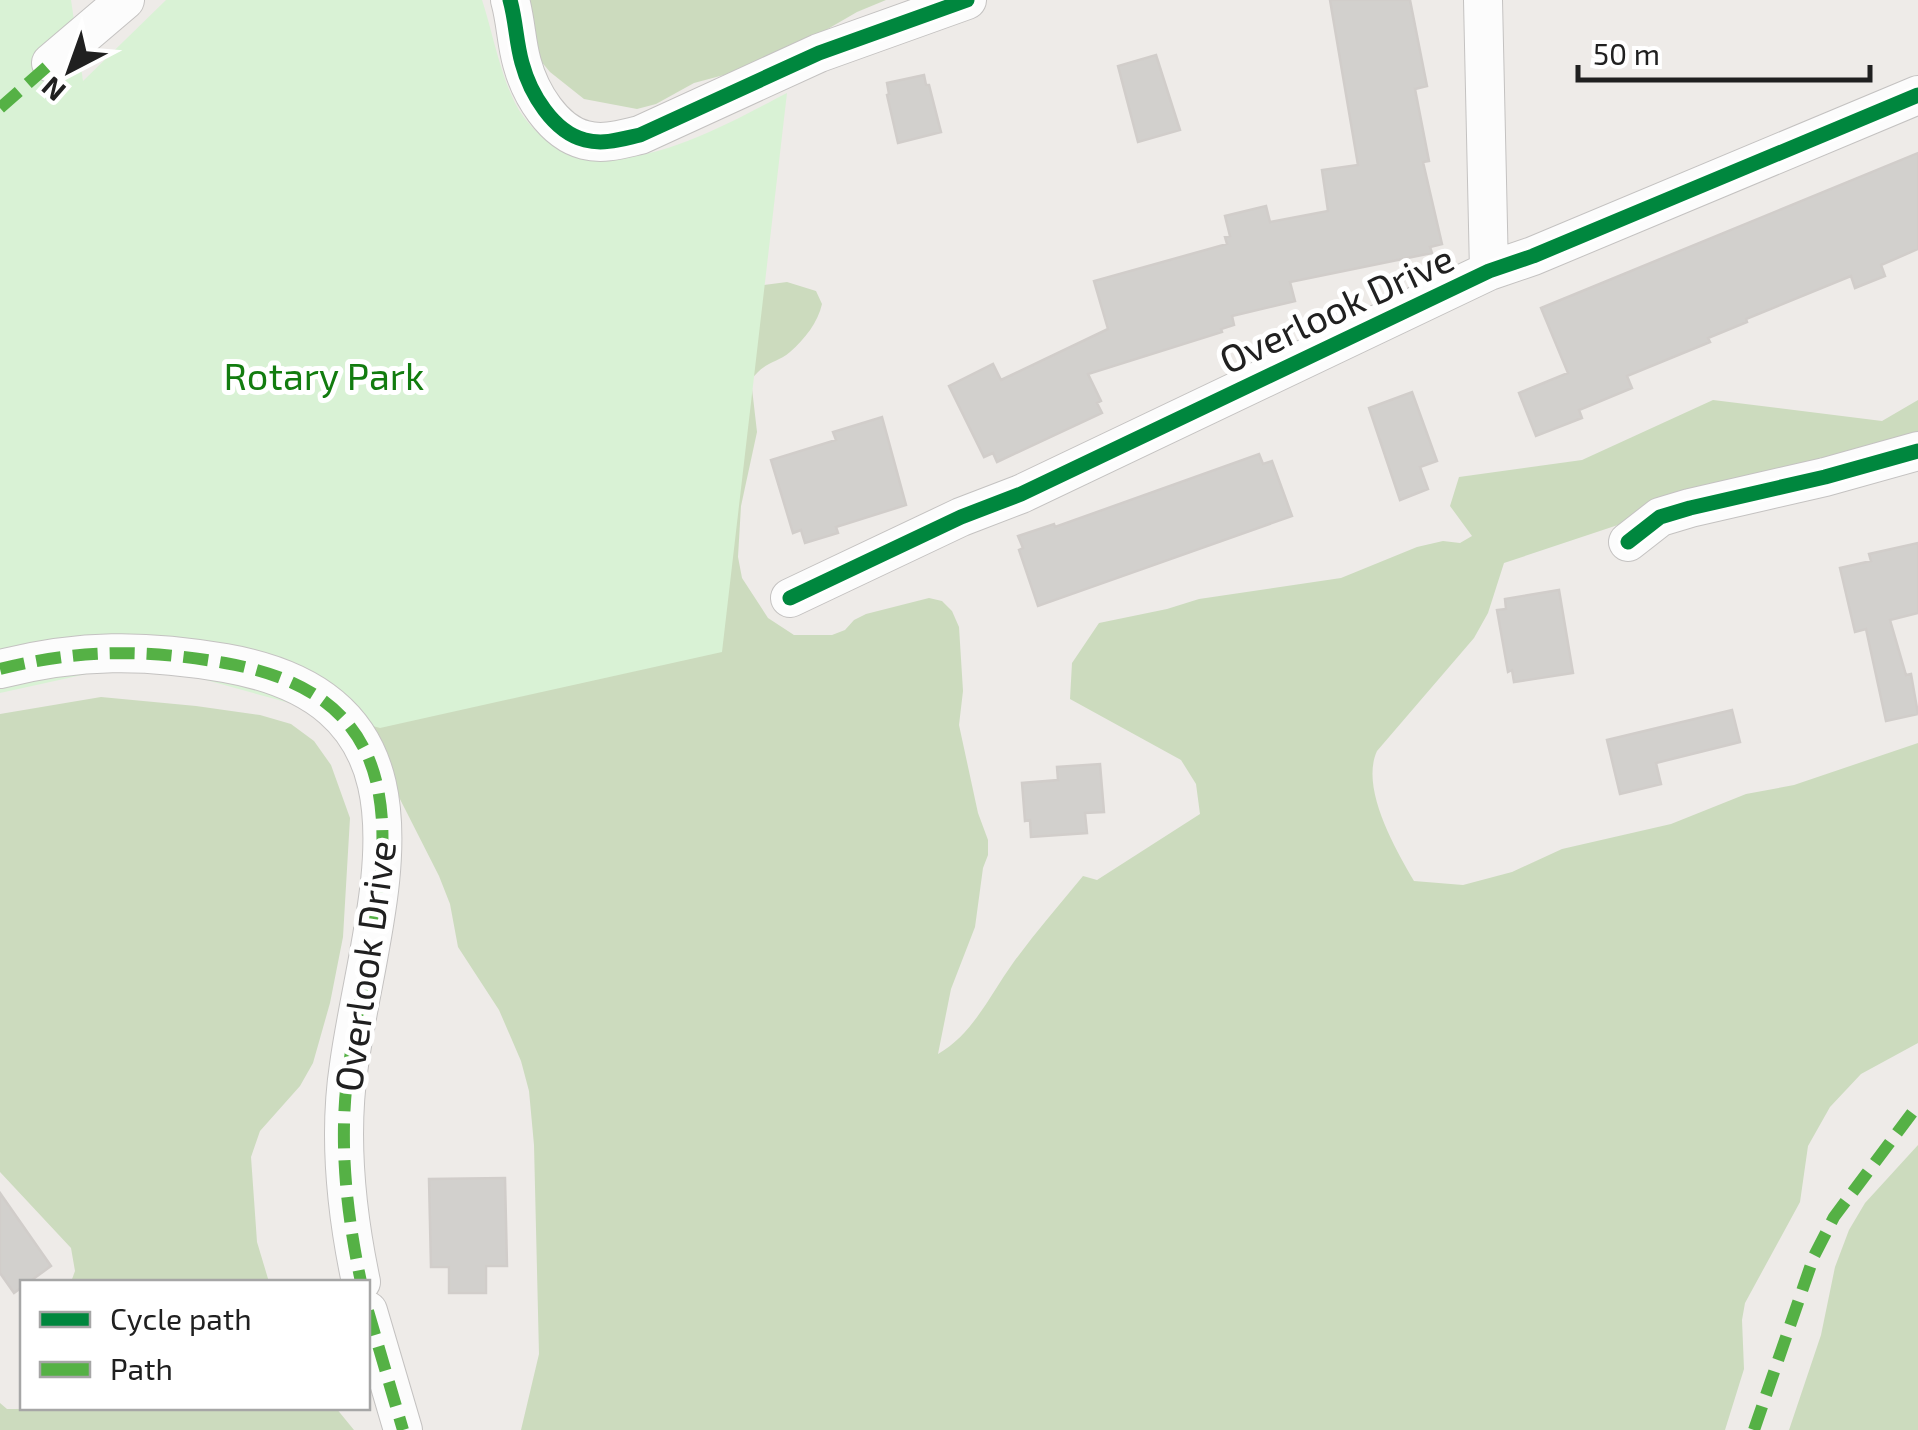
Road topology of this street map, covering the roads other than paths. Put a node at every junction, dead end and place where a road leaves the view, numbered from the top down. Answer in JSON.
{"nodes":[{"id":1,"x":124,"y":0,"type":"edge"},
{"id":2,"x":510,"y":0,"type":"edge"},
{"id":3,"x":967,"y":0,"type":"edge"},
{"id":4,"x":1484,"y":0,"type":"edge"},
{"id":5,"x":51,"y":63,"type":"dead end"},
{"id":6,"x":1918,"y":94,"type":"edge"},
{"id":7,"x":1489,"y":271,"type":"junction"},
{"id":8,"x":1918,"y":452,"type":"edge"},
{"id":9,"x":1628,"y":542,"type":"dead end"},
{"id":10,"x":790,"y":598,"type":"dead end"},
{"id":11,"x":0,"y":669,"type":"edge"},
{"id":12,"x":361,"y":1280,"type":"edge"},
{"id":13,"x":370,"y":1317,"type":"edge"},
{"id":14,"x":403,"y":1430,"type":"edge"}],
"edges":[{"from":1,"to":5,"type":"street"},
{"from":2,"to":3,"type":"street"},
{"from":4,"to":7,"type":"street"},
{"from":6,"to":7,"type":"street","name":"Overlook Drive"},
{"from":7,"to":10,"type":"street","name":"Overlook Drive"},
{"from":8,"to":9,"type":"street"},
{"from":11,"to":12,"type":"street","name":"Overlook Drive"},
{"from":13,"to":14,"type":"street"}]}
